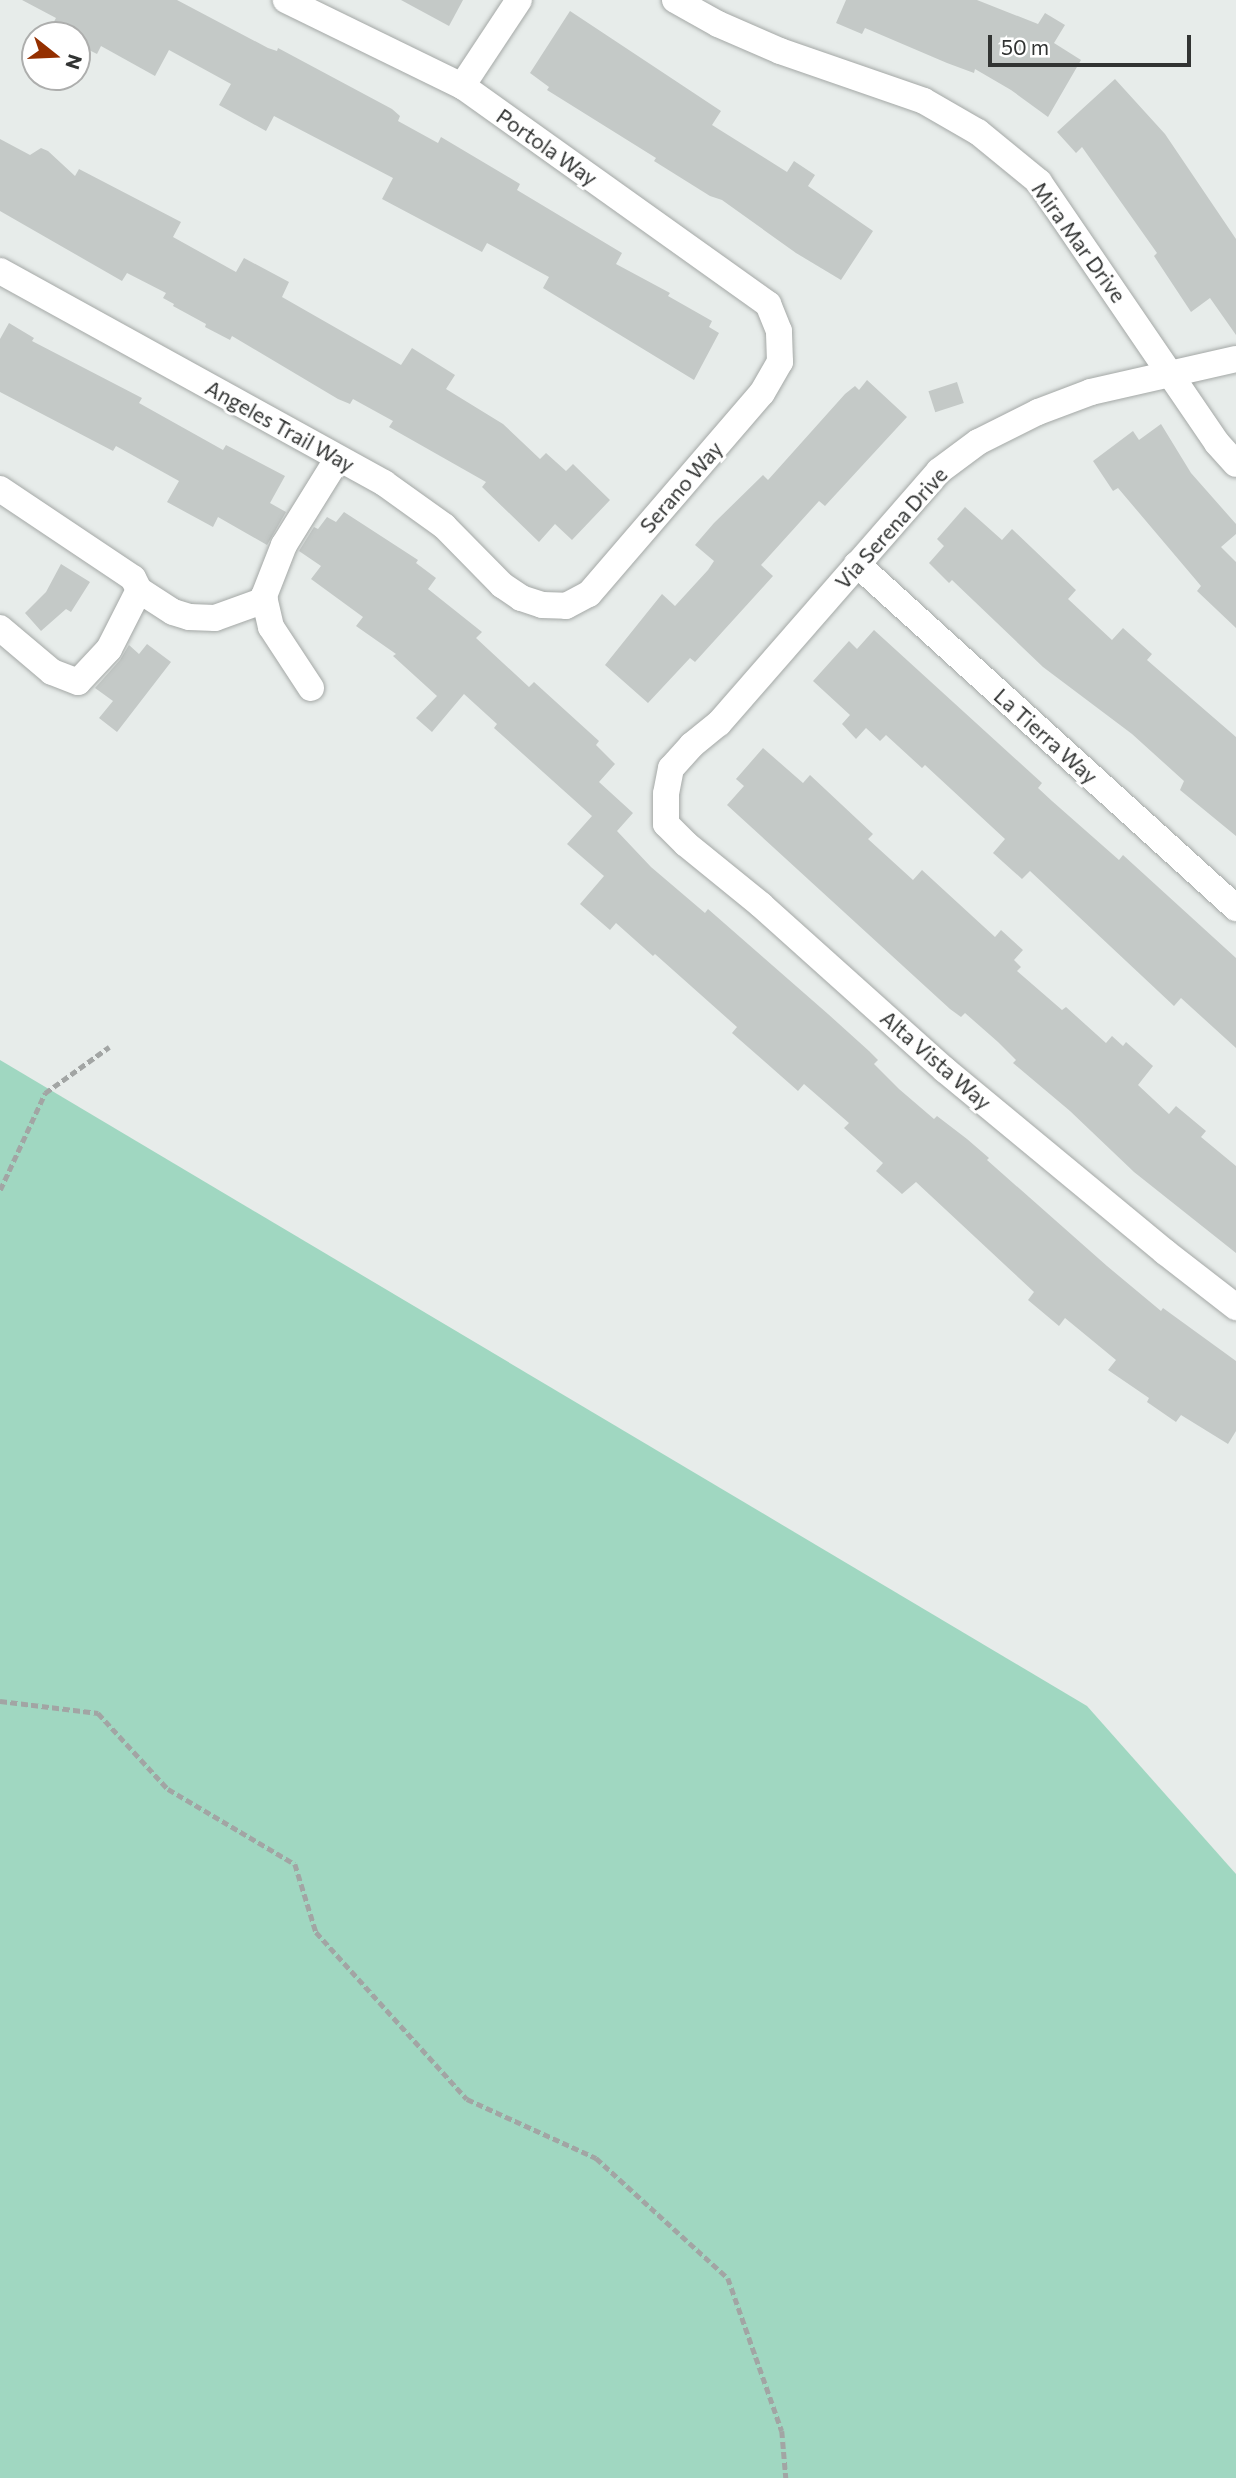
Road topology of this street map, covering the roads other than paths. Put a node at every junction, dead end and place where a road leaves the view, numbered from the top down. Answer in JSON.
{"nodes":[{"id":1,"x":286,"y":0,"type":"edge"},
{"id":2,"x":519,"y":0,"type":"edge"},
{"id":3,"x":675,"y":0,"type":"edge"},
{"id":4,"x":462,"y":86,"type":"junction"},
{"id":5,"x":0,"y":271,"type":"edge"},
{"id":6,"x":779,"y":331,"type":"joint"},
{"id":7,"x":1236,"y":359,"type":"edge"},
{"id":8,"x":1172,"y":374,"type":"junction"},
{"id":9,"x":338,"y":458,"type":"junction"},
{"id":10,"x":1236,"y":464,"type":"edge"},
{"id":11,"x":0,"y":489,"type":"edge"},
{"id":12,"x":857,"y":564,"type":"junction"},
{"id":13,"x":139,"y":590,"type":"junction"},
{"id":14,"x":265,"y":600,"type":"junction"},
{"id":15,"x":542,"y":605,"type":"joint"},
{"id":16,"x":0,"y":628,"type":"edge"},
{"id":17,"x":311,"y":688,"type":"dead end"},
{"id":18,"x":666,"y":794,"type":"joint"},
{"id":19,"x":1236,"y":908,"type":"edge"},
{"id":20,"x":1236,"y":1307,"type":"edge"}],
"edges":[{"from":1,"to":4,"type":"street","name":"Portola Way"},
{"from":2,"to":4,"type":"street"},
{"from":3,"to":8,"type":"street","name":"Mira Mar Drive"},
{"from":4,"to":6,"type":"street","name":"Portola Way"},
{"from":5,"to":9,"type":"street","name":"Angeles Trail Way"},
{"from":6,"to":15,"type":"street","name":"Serano Way"},
{"from":7,"to":8,"type":"street","name":"Via Serena Drive"},
{"from":8,"to":10,"type":"street","name":"Mira Mar Drive"},
{"from":8,"to":12,"type":"street","name":"Via Serena Drive"},
{"from":9,"to":14,"type":"street"},
{"from":9,"to":15,"type":"street","name":"Angeles Trail Way"},
{"from":11,"to":13,"type":"street"},
{"from":12,"to":18,"type":"street","name":"Via Serena Drive"},
{"from":12,"to":19,"type":"street","name":"La Tierra Way"},
{"from":13,"to":14,"type":"street"},
{"from":13,"to":16,"type":"street"},
{"from":14,"to":17,"type":"street"},
{"from":18,"to":20,"type":"street","name":"Alta Vista Way"}]}
